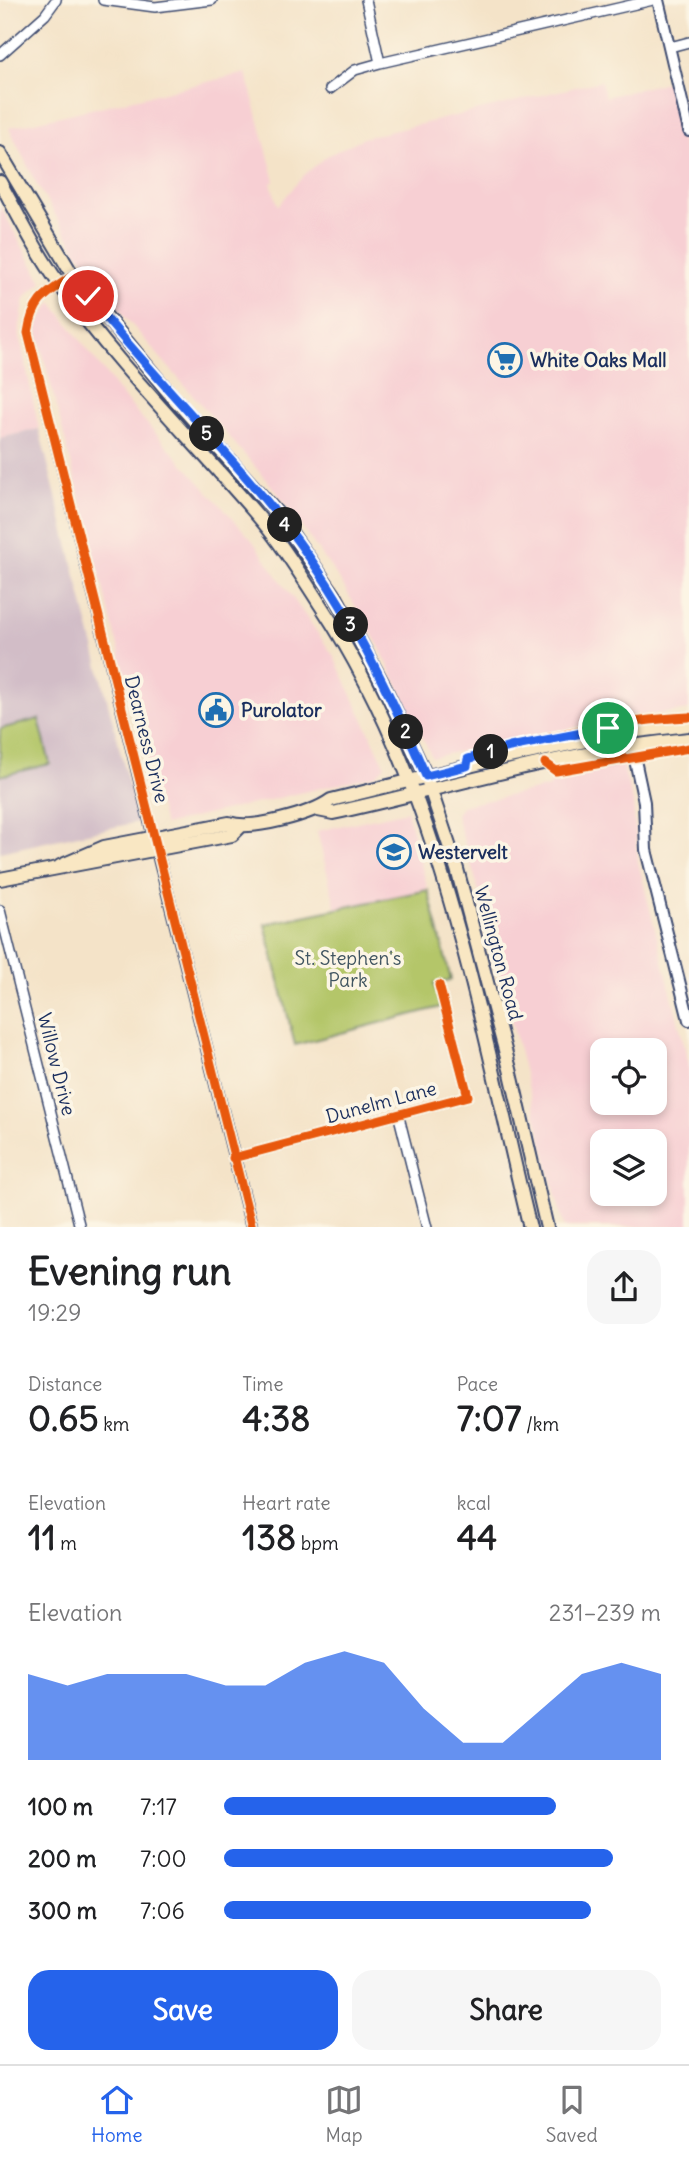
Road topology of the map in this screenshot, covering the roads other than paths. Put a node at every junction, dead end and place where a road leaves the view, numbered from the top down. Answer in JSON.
{"nodes":[{"id":1,"x":56,"y":0,"type":"edge"},
{"id":2,"x":103,"y":0,"type":"edge"},
{"id":3,"x":212,"y":0,"type":"edge"},
{"id":4,"x":366,"y":0,"type":"edge"},
{"id":5,"x":655,"y":0,"type":"edge"},
{"id":6,"x":689,"y":42,"type":"edge"},
{"id":7,"x":670,"y":47,"type":"junction"},
{"id":8,"x":0,"y":55,"type":"edge"},
{"id":9,"x":380,"y":63,"type":"junction"},
{"id":10,"x":330,"y":89,"type":"dead end"},
{"id":11,"x":689,"y":131,"type":"edge"},
{"id":12,"x":0,"y":153,"type":"edge"},
{"id":13,"x":0,"y":182,"type":"edge"},
{"id":14,"x":73,"y":276,"type":"junction"},
{"id":15,"x":60,"y":285,"type":"junction"},
{"id":16,"x":282,"y":520,"type":"junction"},
{"id":17,"x":269,"y":531,"type":"junction"},
{"id":18,"x":689,"y":725,"type":"edge"},
{"id":19,"x":689,"y":738,"type":"edge"},
{"id":20,"x":630,"y":739,"type":"junction"},
{"id":21,"x":426,"y":776,"type":"junction"},
{"id":22,"x":410,"y":780,"type":"junction"},
{"id":23,"x":431,"y":789,"type":"junction"},
{"id":24,"x":416,"y":793,"type":"junction"},
{"id":25,"x":318,"y":810,"type":"junction"},
{"id":26,"x":155,"y":844,"type":"junction"},
{"id":27,"x":0,"y":879,"type":"edge"},
{"id":28,"x":0,"y":910,"type":"edge"},
{"id":29,"x":439,"y":985,"type":"dead end"},
{"id":30,"x":689,"y":1020,"type":"edge"},
{"id":31,"x":399,"y":1117,"type":"junction"},
{"id":32,"x":233,"y":1158,"type":"junction"},
{"id":33,"x":80,"y":1227,"type":"edge"},
{"id":34,"x":252,"y":1227,"type":"edge"},
{"id":35,"x":427,"y":1227,"type":"edge"},
{"id":36,"x":530,"y":1227,"type":"edge"},
{"id":37,"x":547,"y":1227,"type":"edge"}],
"edges":[{"from":1,"to":8,"type":"street"},
{"from":2,"to":3,"type":"street"},
{"from":4,"to":9,"type":"street"},
{"from":5,"to":7,"type":"street"},
{"from":5,"to":9,"type":"street"},
{"from":6,"to":7,"type":"street"},
{"from":7,"to":11,"type":"street"},
{"from":9,"to":10,"type":"street"},
{"from":12,"to":14,"type":"main road","name":"Wellington Road"},
{"from":13,"to":15,"type":"main road","name":"Wellington Road"},
{"from":14,"to":15,"type":"street","name":"Dearness Drive"},
{"from":14,"to":16,"type":"main road","name":"Wellington Road"},
{"from":15,"to":17,"type":"main road","name":"Wellington Road"},
{"from":15,"to":26,"type":"street","name":"Dearness Drive"},
{"from":16,"to":17,"type":"main road"},
{"from":16,"to":21,"type":"main road","name":"Wellington Road"},
{"from":17,"to":22,"type":"main road","name":"Wellington Road"},
{"from":18,"to":20,"type":"main road"},
{"from":19,"to":20,"type":"main road"},
{"from":20,"to":21,"type":"main road"},
{"from":20,"to":23,"type":"main road"},
{"from":20,"to":30,"type":"street"},
{"from":21,"to":22,"type":"main road"},
{"from":21,"to":23,"type":"main road","name":"Wellington Road"},
{"from":22,"to":24,"type":"main road","name":"Wellington Road"},
{"from":22,"to":25,"type":"main road"},
{"from":23,"to":24,"type":"main road"},
{"from":23,"to":37,"type":"main road","name":"Wellington Road"},
{"from":24,"to":25,"type":"main road"},
{"from":24,"to":36,"type":"main road","name":"Wellington Road"},
{"from":25,"to":26,"type":"main road"},
{"from":26,"to":27,"type":"main road"},
{"from":26,"to":32,"type":"street","name":"Dearness Drive"},
{"from":28,"to":33,"type":"street","name":"Willow Drive"},
{"from":29,"to":31,"type":"street","name":"Dunelm Lane"},
{"from":31,"to":32,"type":"street","name":"Dunelm Lane"},
{"from":31,"to":35,"type":"street"},
{"from":32,"to":34,"type":"street","name":"Dearness Drive"}]}
